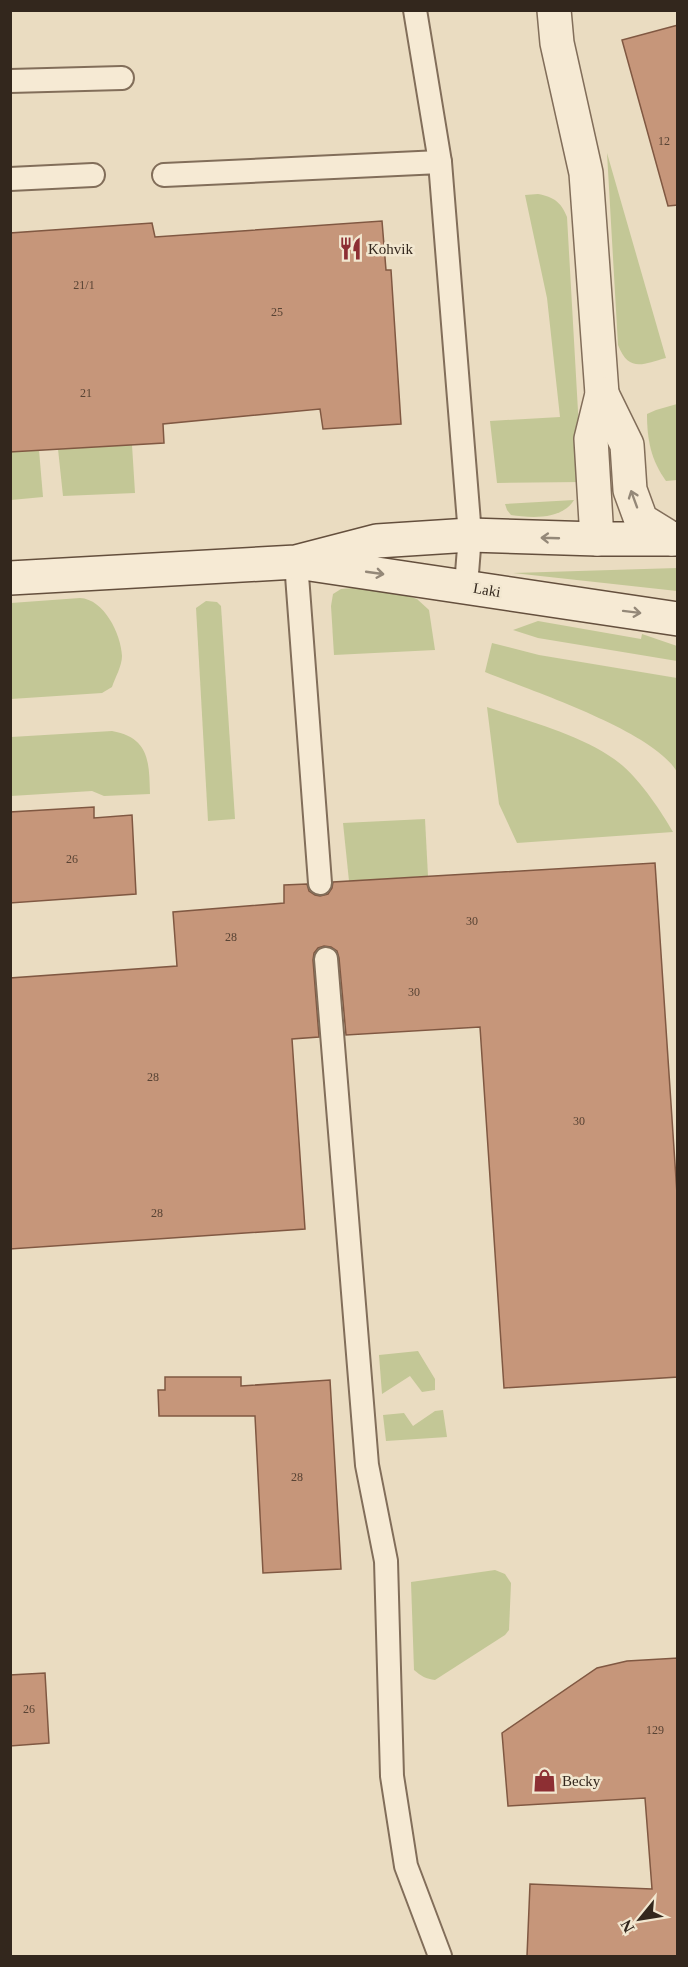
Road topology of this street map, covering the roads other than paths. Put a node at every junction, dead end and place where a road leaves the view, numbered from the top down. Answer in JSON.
{"nodes":[{"id":1,"x":415,"y":10,"type":"edge"},
{"id":2,"x":554,"y":10,"type":"edge"},
{"id":3,"x":122,"y":78,"type":"dead end"},
{"id":4,"x":10,"y":81,"type":"edge"},
{"id":5,"x":440,"y":162,"type":"junction"},
{"id":6,"x":93,"y":175,"type":"dead end"},
{"id":7,"x":164,"y":175,"type":"dead end"},
{"id":8,"x":10,"y":179,"type":"edge"},
{"id":9,"x":602,"y":394,"type":"junction"},
{"id":10,"x":470,"y":535,"type":"junction"},
{"id":11,"x":597,"y":539,"type":"junction"},
{"id":12,"x":675,"y":539,"type":"edge"},
{"id":13,"x":296,"y":562,"type":"junction"},
{"id":14,"x":10,"y":578,"type":"edge"},
{"id":15,"x":466,"y":586,"type":"junction"},
{"id":16,"x":678,"y":620,"type":"edge"},
{"id":17,"x":320,"y":883,"type":"dead end"},
{"id":18,"x":326,"y":958,"type":"dead end"},
{"id":19,"x":440,"y":1956,"type":"edge"}],
"edges":[{"from":1,"to":5,"type":"lane"},
{"from":2,"to":9,"type":"street"},
{"from":3,"to":4,"type":"lane"},
{"from":5,"to":7,"type":"lane"},
{"from":5,"to":10,"type":"lane"},
{"from":6,"to":8,"type":"lane"},
{"from":9,"to":11,"type":"street"},
{"from":12,"to":9,"type":"street","one_way":true},
{"from":11,"to":10,"type":"street","name":"Laki","one_way":true},
{"from":10,"to":13,"type":"street","name":"Laki"},
{"from":10,"to":15,"type":"lane"},
{"from":11,"to":12,"type":"street","name":"Laki"},
{"from":13,"to":14,"type":"street","name":"Laki"},
{"from":13,"to":15,"type":"street","name":"Laki","one_way":true},
{"from":13,"to":17,"type":"lane"},
{"from":15,"to":16,"type":"street","name":"Laki","one_way":true},
{"from":18,"to":19,"type":"lane"}]}
